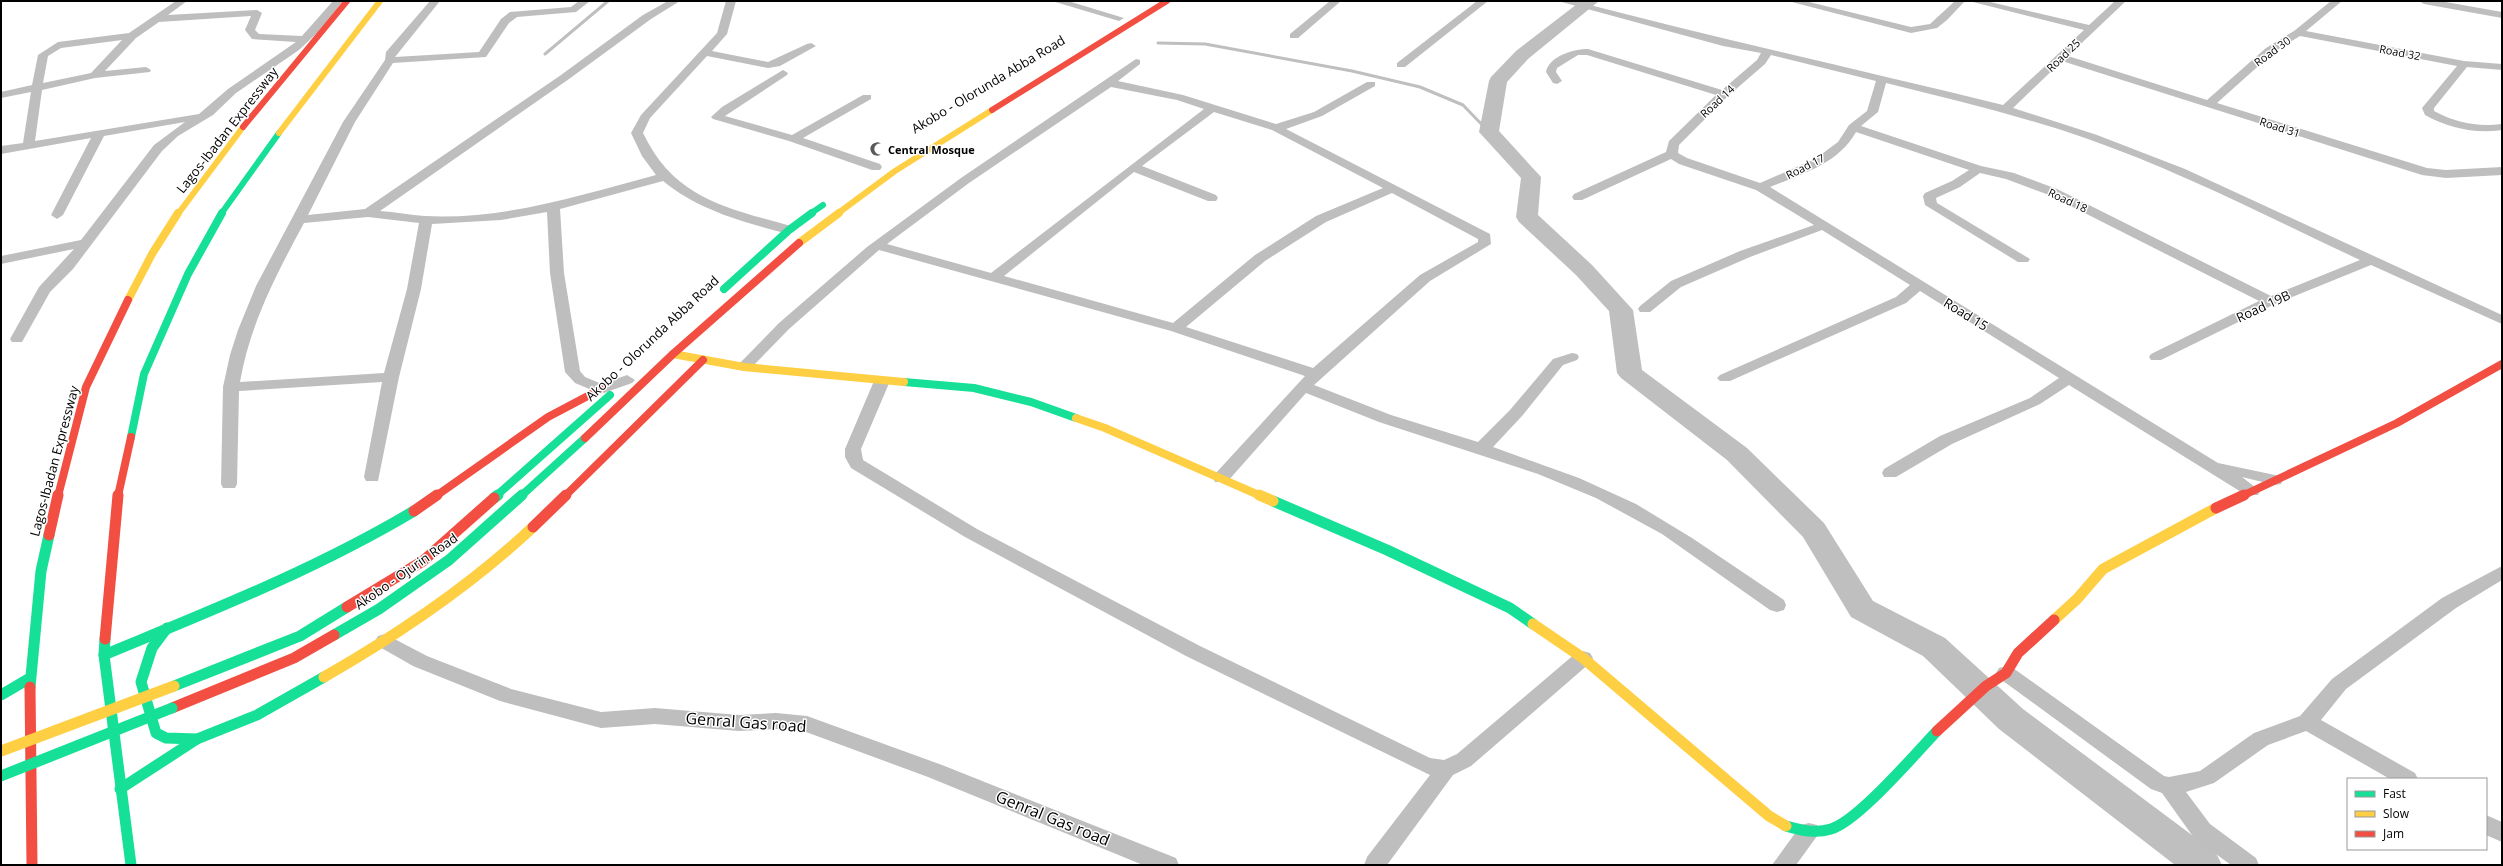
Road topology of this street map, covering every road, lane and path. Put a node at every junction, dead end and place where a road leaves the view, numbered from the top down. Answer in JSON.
{"nodes":[{"id":1,"x":182,"y":1,"type":"edge"},
{"id":2,"x":338,"y":1,"type":"edge"},
{"id":3,"x":347,"y":1,"type":"edge"},
{"id":4,"x":380,"y":1,"type":"edge"},
{"id":5,"x":434,"y":1,"type":"edge"},
{"id":6,"x":585,"y":1,"type":"edge"},
{"id":7,"x":675,"y":1,"type":"edge"},
{"id":8,"x":731,"y":1,"type":"edge"},
{"id":9,"x":1057,"y":1,"type":"edge"},
{"id":10,"x":1167,"y":1,"type":"edge"},
{"id":11,"x":1336,"y":1,"type":"edge"},
{"id":12,"x":1483,"y":1,"type":"edge"},
{"id":13,"x":1563,"y":1,"type":"edge"},
{"id":14,"x":1793,"y":1,"type":"edge"},
{"id":15,"x":1960,"y":1,"type":"edge"},
{"id":16,"x":1974,"y":1,"type":"edge"},
{"id":17,"x":2121,"y":1,"type":"edge"},
{"id":18,"x":2337,"y":1,"type":"edge"},
{"id":19,"x":2424,"y":1,"type":"edge"},
{"id":20,"x":1130,"y":12,"type":"dead end"},
{"id":21,"x":2502,"y":15,"type":"edge"},
{"id":22,"x":1119,"y":18,"type":"junction"},
{"id":23,"x":157,"y":19,"type":"junction"},
{"id":24,"x":1106,"y":27,"type":"dead end"},
{"id":25,"x":2091,"y":29,"type":"junction"},
{"id":26,"x":2298,"y":33,"type":"junction"},
{"id":27,"x":132,"y":36,"type":"junction"},
{"id":28,"x":1294,"y":36,"type":"dead end"},
{"id":29,"x":305,"y":38,"type":"junction"},
{"id":30,"x":811,"y":46,"type":"dead end"},
{"id":31,"x":1768,"y":51,"type":"junction"},
{"id":32,"x":707,"y":52,"type":"junction"},
{"id":33,"x":2062,"y":58,"type":"junction"},
{"id":34,"x":390,"y":60,"type":"junction"},
{"id":35,"x":1136,"y":62,"type":"dead end"},
{"id":36,"x":2464,"y":64,"type":"junction"},
{"id":37,"x":1401,"y":65,"type":"dead end"},
{"id":38,"x":2502,"y":67,"type":"edge"},
{"id":39,"x":146,"y":70,"type":"dead end"},
{"id":40,"x":783,"y":73,"type":"dead end"},
{"id":41,"x":95,"y":75,"type":"junction"},
{"id":42,"x":1882,"y":80,"type":"junction"},
{"id":43,"x":1558,"y":81,"type":"dead end"},
{"id":44,"x":1109,"y":83,"type":"junction"},
{"id":45,"x":1370,"y":84,"type":"dead end"},
{"id":46,"x":37,"y":88,"type":"junction"},
{"id":47,"x":1724,"y":94,"type":"junction"},
{"id":48,"x":1,"y":95,"type":"edge"},
{"id":49,"x":867,"y":97,"type":"dead end"},
{"id":50,"x":2209,"y":104,"type":"junction"},
{"id":51,"x":1212,"y":108,"type":"junction"},
{"id":52,"x":2005,"y":109,"type":"junction"},
{"id":53,"x":204,"y":116,"type":"junction"},
{"id":54,"x":1853,"y":127,"type":"junction"},
{"id":55,"x":2502,"y":127,"type":"edge"},
{"id":56,"x":1276,"y":128,"type":"junction"},
{"id":57,"x":100,"y":133,"type":"junction"},
{"id":58,"x":793,"y":139,"type":"junction"},
{"id":59,"x":29,"y":145,"type":"junction"},
{"id":60,"x":1,"y":150,"type":"edge"},
{"id":61,"x":1672,"y":154,"type":"junction"},
{"id":62,"x":879,"y":165,"type":"joint"},
{"id":63,"x":1133,"y":167,"type":"junction"},
{"id":64,"x":1978,"y":169,"type":"junction"},
{"id":65,"x":2502,"y":171,"type":"edge"},
{"id":66,"x":663,"y":177,"type":"junction"},
{"id":67,"x":877,"y":184,"type":"junction"},
{"id":68,"x":1760,"y":187,"type":"junction"},
{"id":69,"x":1392,"y":189,"type":"junction"},
{"id":70,"x":1578,"y":197,"type":"dead end"},
{"id":71,"x":834,"y":198,"type":"dead end"},
{"id":72,"x":1212,"y":198,"type":"dead end"},
{"id":73,"x":553,"y":208,"type":"junction"},
{"id":74,"x":368,"y":213,"type":"junction"},
{"id":75,"x":57,"y":215,"type":"dead end"},
{"id":76,"x":299,"y":220,"type":"junction"},
{"id":77,"x":426,"y":220,"type":"junction"},
{"id":78,"x":1822,"y":226,"type":"junction"},
{"id":79,"x":789,"y":230,"type":"junction"},
{"id":80,"x":85,"y":243,"type":"junction"},
{"id":81,"x":878,"y":246,"type":"junction"},
{"id":82,"x":2023,"y":259,"type":"dead end"},
{"id":83,"x":1,"y":260,"type":"edge"},
{"id":84,"x":2371,"y":260,"type":"junction"},
{"id":85,"x":994,"y":277,"type":"junction"},
{"id":86,"x":1919,"y":285,"type":"junction"},
{"id":87,"x":715,"y":297,"type":"dead end"},
{"id":88,"x":2270,"y":301,"type":"junction"},
{"id":89,"x":1645,"y":309,"type":"dead end"},
{"id":90,"x":2502,"y":320,"type":"edge"},
{"id":91,"x":1176,"y":328,"type":"junction"},
{"id":92,"x":17,"y":339,"type":"dead end"},
{"id":93,"x":673,"y":354,"type":"junction"},
{"id":94,"x":1572,"y":357,"type":"dead end"},
{"id":95,"x":2156,"y":357,"type":"dead end"},
{"id":96,"x":703,"y":360,"type":"junction"},
{"id":97,"x":2502,"y":364,"type":"edge"},
{"id":98,"x":744,"y":367,"type":"junction"},
{"id":99,"x":1315,"y":374,"type":"junction"},
{"id":100,"x":391,"y":377,"type":"junction"},
{"id":101,"x":630,"y":377,"type":"joint"},
{"id":102,"x":1724,"y":378,"type":"dead end"},
{"id":103,"x":2069,"y":378,"type":"junction"},
{"id":104,"x":882,"y":381,"type":"junction"},
{"id":105,"x":1303,"y":386,"type":"junction"},
{"id":106,"x":231,"y":387,"type":"junction"},
{"id":107,"x":601,"y":389,"type":"junction"},
{"id":108,"x":1482,"y":448,"type":"junction"},
{"id":109,"x":2205,"y":463,"type":"junction"},
{"id":110,"x":1890,"y":473,"type":"dead end"},
{"id":111,"x":372,"y":477,"type":"dead end"},
{"id":112,"x":1221,"y":478,"type":"junction"},
{"id":113,"x":2275,"y":480,"type":"junction"},
{"id":114,"x":229,"y":484,"type":"dead end"},
{"id":115,"x":2252,"y":491,"type":"junction"},
{"id":116,"x":2502,"y":572,"type":"edge"},
{"id":117,"x":1776,"y":605,"type":"dead end"},
{"id":118,"x":168,"y":628,"type":"junction"},
{"id":119,"x":385,"y":641,"type":"junction"},
{"id":120,"x":104,"y":655,"type":"junction"},
{"id":121,"x":1583,"y":658,"type":"junction"},
{"id":122,"x":2000,"y":677,"type":"junction"},
{"id":123,"x":30,"y":678,"type":"junction"},
{"id":124,"x":1,"y":695,"type":"edge"},
{"id":125,"x":2307,"y":722,"type":"junction"},
{"id":126,"x":197,"y":739,"type":"junction"},
{"id":127,"x":1,"y":751,"type":"edge"},
{"id":128,"x":1446,"y":769,"type":"junction"},
{"id":129,"x":1,"y":776,"type":"edge"},
{"id":130,"x":2406,"y":778,"type":"edge"},
{"id":131,"x":2169,"y":786,"type":"junction"},
{"id":132,"x":120,"y":789,"type":"junction"},
{"id":133,"x":2487,"y":825,"type":"edge"},
{"id":134,"x":1809,"y":832,"type":"junction"},
{"id":135,"x":2502,"y":833,"type":"edge"},
{"id":136,"x":1375,"y":864,"type":"edge"},
{"id":137,"x":32,"y":865,"type":"edge"},
{"id":138,"x":131,"y":865,"type":"edge"},
{"id":139,"x":1168,"y":865,"type":"edge"},
{"id":140,"x":1783,"y":865,"type":"edge"},
{"id":141,"x":2248,"y":865,"type":"edge"}],
"edges":[{"from":1,"to":23,"type":"street"},
{"from":2,"to":29,"type":"street"},
{"from":3,"to":123,"type":"main road","name":"Lagos-Ibadan Expressway"},
{"from":4,"to":120,"type":"main road"},
{"from":5,"to":34,"type":"street"},
{"from":6,"to":34,"type":"street"},
{"from":7,"to":74,"type":"street"},
{"from":8,"to":32,"type":"street"},
{"from":9,"to":22,"type":"street"},
{"from":10,"to":67,"type":"main road","name":"Akobo - Olorunda Abba Road"},
{"from":11,"to":28,"type":"street"},
{"from":12,"to":37,"type":"street"},
{"from":13,"to":31,"type":"street"},
{"from":14,"to":15,"type":"street"},
{"from":16,"to":25,"type":"street"},
{"from":17,"to":25,"type":"street","name":"Road 25"},
{"from":18,"to":26,"type":"street","name":"Road 30"},
{"from":19,"to":21,"type":"street"},
{"from":20,"to":22,"type":"main road"},
{"from":22,"to":24,"type":"main road"},
{"from":23,"to":27,"type":"street"},
{"from":23,"to":29,"type":"street"},
{"from":25,"to":33,"type":"street","name":"Road 25"},
{"from":26,"to":36,"type":"street","name":"Road 32"},
{"from":26,"to":50,"type":"street","name":"Road 30"},
{"from":27,"to":41,"type":"street"},
{"from":27,"to":46,"type":"street"},
{"from":29,"to":53,"type":"street"},
{"from":30,"to":32,"type":"street"},
{"from":31,"to":42,"type":"street"},
{"from":31,"to":47,"type":"street","name":"Road 14"},
{"from":32,"to":66,"type":"street"},
{"from":33,"to":50,"type":"street","name":"Road 31"},
{"from":33,"to":52,"type":"street","name":"Road 25"},
{"from":34,"to":76,"type":"street"},
{"from":35,"to":44,"type":"street"},
{"from":36,"to":38,"type":"street","name":"Road 32"},
{"from":36,"to":55,"type":"street"},
{"from":39,"to":41,"type":"street"},
{"from":40,"to":58,"type":"street"},
{"from":41,"to":46,"type":"street"},
{"from":42,"to":52,"type":"street"},
{"from":42,"to":54,"type":"street","name":"Road 17"},
{"from":43,"to":47,"type":"street"},
{"from":44,"to":51,"type":"street"},
{"from":44,"to":81,"type":"street"},
{"from":45,"to":56,"type":"street"},
{"from":46,"to":48,"type":"street"},
{"from":46,"to":59,"type":"street"},
{"from":47,"to":61,"type":"street","name":"Road 14"},
{"from":49,"to":58,"type":"street"},
{"from":50,"to":65,"type":"street","name":"Road 31"},
{"from":51,"to":56,"type":"street"},
{"from":51,"to":63,"type":"street"},
{"from":52,"to":84,"type":"street"},
{"from":53,"to":57,"type":"street"},
{"from":53,"to":80,"type":"street"},
{"from":54,"to":64,"type":"street","name":"Road 18"},
{"from":54,"to":68,"type":"street","name":"Road 17"},
{"from":56,"to":69,"type":"street"},
{"from":57,"to":59,"type":"street"},
{"from":57,"to":75,"type":"street"},
{"from":58,"to":62,"type":"street"},
{"from":59,"to":60,"type":"street"},
{"from":61,"to":68,"type":"street","name":"Road 15"},
{"from":61,"to":70,"type":"street"},
{"from":62,"to":67,"type":"main road"},
{"from":63,"to":72,"type":"street"},
{"from":63,"to":85,"type":"street"},
{"from":64,"to":82,"type":"street"},
{"from":64,"to":88,"type":"street","name":"Road 18"},
{"from":66,"to":73,"type":"street"},
{"from":66,"to":79,"type":"street"},
{"from":67,"to":93,"type":"main road","name":"Akobo - Olorunda Abba Road"},
{"from":68,"to":78,"type":"street","name":"Road 15"},
{"from":69,"to":91,"type":"street"},
{"from":69,"to":99,"type":"street"},
{"from":71,"to":79,"type":"main road","name":"Akobo - Olorunda Abba Road"},
{"from":73,"to":77,"type":"street"},
{"from":73,"to":107,"type":"street"},
{"from":74,"to":76,"type":"street"},
{"from":74,"to":77,"type":"street"},
{"from":76,"to":106,"type":"street"},
{"from":77,"to":100,"type":"street"},
{"from":78,"to":86,"type":"street","name":"Road 15"},
{"from":78,"to":89,"type":"street"},
{"from":79,"to":87,"type":"main road","name":"Akobo - Olorunda Abba Road"},
{"from":80,"to":83,"type":"street"},
{"from":80,"to":92,"type":"street"},
{"from":81,"to":85,"type":"street"},
{"from":81,"to":98,"type":"street"},
{"from":84,"to":88,"type":"street","name":"Road 19B"},
{"from":84,"to":90,"type":"street"},
{"from":85,"to":91,"type":"street"},
{"from":86,"to":102,"type":"street"},
{"from":86,"to":103,"type":"street","name":"Road 15"},
{"from":88,"to":95,"type":"street","name":"Road 19B"},
{"from":91,"to":99,"type":"street"},
{"from":93,"to":96,"type":"main road"},
{"from":93,"to":129,"type":"main road","name":"Akobo - Ojurin Road","bridge":true},
{"from":94,"to":108,"type":"street"},
{"from":96,"to":98,"type":"main road"},
{"from":96,"to":119,"type":"main road"},
{"from":97,"to":113,"type":"main road"},
{"from":98,"to":104,"type":"main road"},
{"from":99,"to":105,"type":"street"},
{"from":100,"to":106,"type":"street"},
{"from":100,"to":111,"type":"street"},
{"from":101,"to":107,"type":"street"},
{"from":101,"to":127,"type":"main road","name":"Akobo - Olorunda Abba Road","bridge":true},
{"from":103,"to":109,"type":"street","name":"Road 15"},
{"from":103,"to":110,"type":"street"},
{"from":104,"to":112,"type":"main road"},
{"from":104,"to":128,"type":"street"},
{"from":105,"to":108,"type":"street"},
{"from":105,"to":112,"type":"street"},
{"from":106,"to":114,"type":"street"},
{"from":107,"to":118,"type":"main road"},
{"from":108,"to":117,"type":"street"},
{"from":109,"to":113,"type":"street"},
{"from":109,"to":115,"type":"street","name":"Road 15"},
{"from":112,"to":121,"type":"main road"},
{"from":113,"to":115,"type":"main road"},
{"from":115,"to":122,"type":"main road"},
{"from":116,"to":125,"type":"street"},
{"from":118,"to":120,"type":"main road"},
{"from":118,"to":126,"type":"main road"},
{"from":119,"to":126,"type":"main road"},
{"from":119,"to":139,"type":"street","name":"Genral Gas road"},
{"from":120,"to":132,"type":"main road"},
{"from":121,"to":128,"type":"street"},
{"from":121,"to":134,"type":"main road"},
{"from":122,"to":131,"type":"street"},
{"from":122,"to":134,"type":"main road"},
{"from":123,"to":124,"type":"main road"},
{"from":123,"to":137,"type":"main road","name":"Lagos-Ibadan Expressway"},
{"from":125,"to":130,"type":"street"},
{"from":125,"to":131,"type":"street"},
{"from":126,"to":132,"type":"main road"},
{"from":128,"to":136,"type":"street"},
{"from":131,"to":141,"type":"street"},
{"from":132,"to":138,"type":"main road"},
{"from":133,"to":135,"type":"street"},
{"from":134,"to":140,"type":"street"}]}
